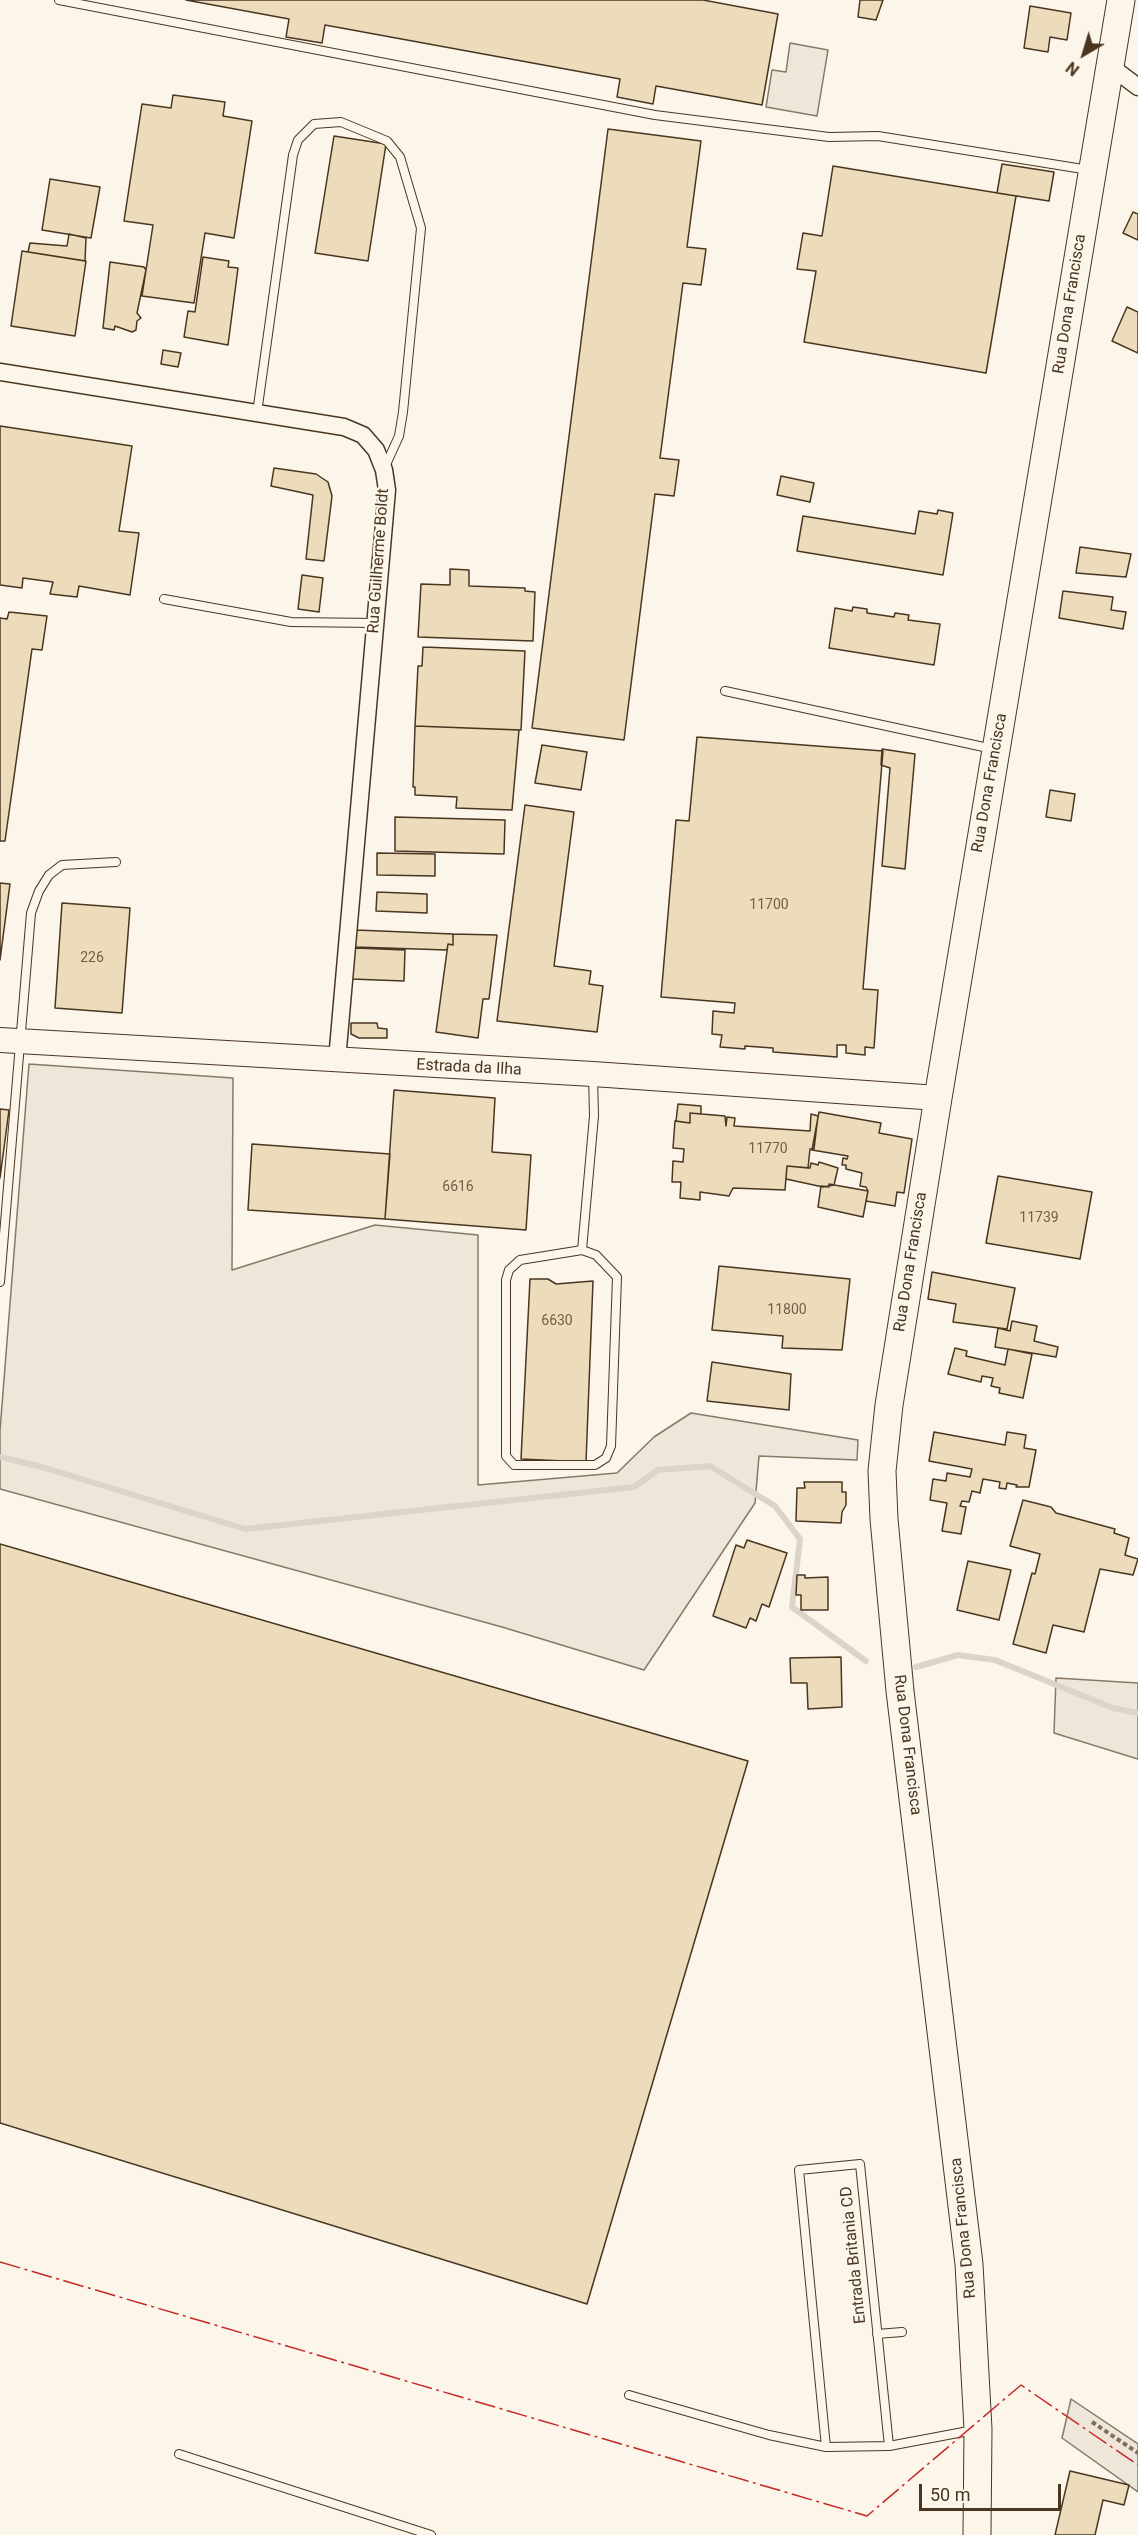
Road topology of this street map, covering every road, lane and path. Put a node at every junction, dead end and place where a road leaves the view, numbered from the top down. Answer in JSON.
{"nodes":[{"id":1,"x":59,"y":0,"type":"edge"},
{"id":2,"x":1121,"y":0,"type":"edge"},
{"id":3,"x":1110,"y":66,"type":"junction"},
{"id":4,"x":1138,"y":87,"type":"edge"},
{"id":5,"x":1092,"y":170,"type":"junction"},
{"id":6,"x":0,"y":372,"type":"edge"},
{"id":7,"x":257,"y":413,"type":"junction"},
{"id":8,"x":384,"y":470,"type":"junction"},
{"id":9,"x":164,"y":599,"type":"dead end"},
{"id":10,"x":375,"y":623,"type":"junction"},
{"id":11,"x":725,"y":691,"type":"dead end"},
{"id":12,"x":996,"y":750,"type":"junction"},
{"id":13,"x":117,"y":862,"type":"dead end"},
{"id":14,"x":11,"y":1041,"type":"edge"},
{"id":15,"x":337,"y":1060,"type":"junction"},
{"id":16,"x":593,"y":1074,"type":"junction"},
{"id":17,"x":938,"y":1098,"type":"junction"},
{"id":18,"x":582,"y":1250,"type":"junction"},
{"id":19,"x":0,"y":1282,"type":"edge"},
{"id":20,"x":902,"y":2332,"type":"dead end"},
{"id":21,"x":877,"y":2334,"type":"junction"},
{"id":22,"x":629,"y":2395,"type":"dead end"},
{"id":23,"x":1092,"y":2422,"type":"dead end"},
{"id":24,"x":978,"y":2429,"type":"junction"},
{"id":25,"x":889,"y":2446,"type":"junction"},
{"id":26,"x":826,"y":2447,"type":"junction"},
{"id":27,"x":1138,"y":2453,"type":"edge"},
{"id":28,"x":179,"y":2454,"type":"dead end"},
{"id":29,"x":417,"y":2533,"type":"edge"},
{"id":30,"x":431,"y":2535,"type":"edge"},
{"id":31,"x":977,"y":2535,"type":"edge"}],
"edges":[{"from":1,"to":5,"type":"lane"},
{"from":2,"to":3,"type":"main road","name":"Rua Dona Francisca"},
{"from":3,"to":4,"type":"street"},
{"from":3,"to":5,"type":"main road","name":"Rua Dona Francisca"},
{"from":5,"to":12,"type":"main road","name":"Rua Dona Francisca"},
{"from":6,"to":7,"type":"street","name":"Rua Guilherme Boldt"},
{"from":7,"to":8,"type":"street","name":"Rua Guilherme Boldt"},
{"from":7,"to":8,"type":"lane"},
{"from":8,"to":10,"type":"street","name":"Rua Guilherme Boldt"},
{"from":9,"to":10,"type":"lane"},
{"from":10,"to":15,"type":"street","name":"Rua Guilherme Boldt"},
{"from":11,"to":12,"type":"lane"},
{"from":12,"to":17,"type":"main road","name":"Rua Dona Francisca"},
{"from":13,"to":14,"type":"lane"},
{"from":14,"to":15,"type":"street","name":"Estrada da Ilha"},
{"from":14,"to":19,"type":"lane"},
{"from":15,"to":16,"type":"street","name":"Estrada da Ilha"},
{"from":16,"to":17,"type":"street","name":"Estrada da Ilha"},
{"from":16,"to":18,"type":"lane"},
{"from":17,"to":24,"type":"main road","name":"Rua Dona Francisca"},
{"from":18,"to":18,"type":"lane"},
{"from":20,"to":21,"type":"lane"},
{"from":21,"to":25,"type":"lane","name":"Entrada Britania CD"},
{"from":21,"to":26,"type":"lane","name":"Entrada Britania CD"},
{"from":22,"to":26,"type":"lane"},
{"from":23,"to":27,"type":"path"},
{"from":24,"to":25,"type":"lane"},
{"from":24,"to":31,"type":"main road","name":"Rua Dona Francisca"},
{"from":25,"to":26,"type":"lane"},
{"from":28,"to":29,"type":"lane"},
{"from":29,"to":30,"type":"lane"}]}
